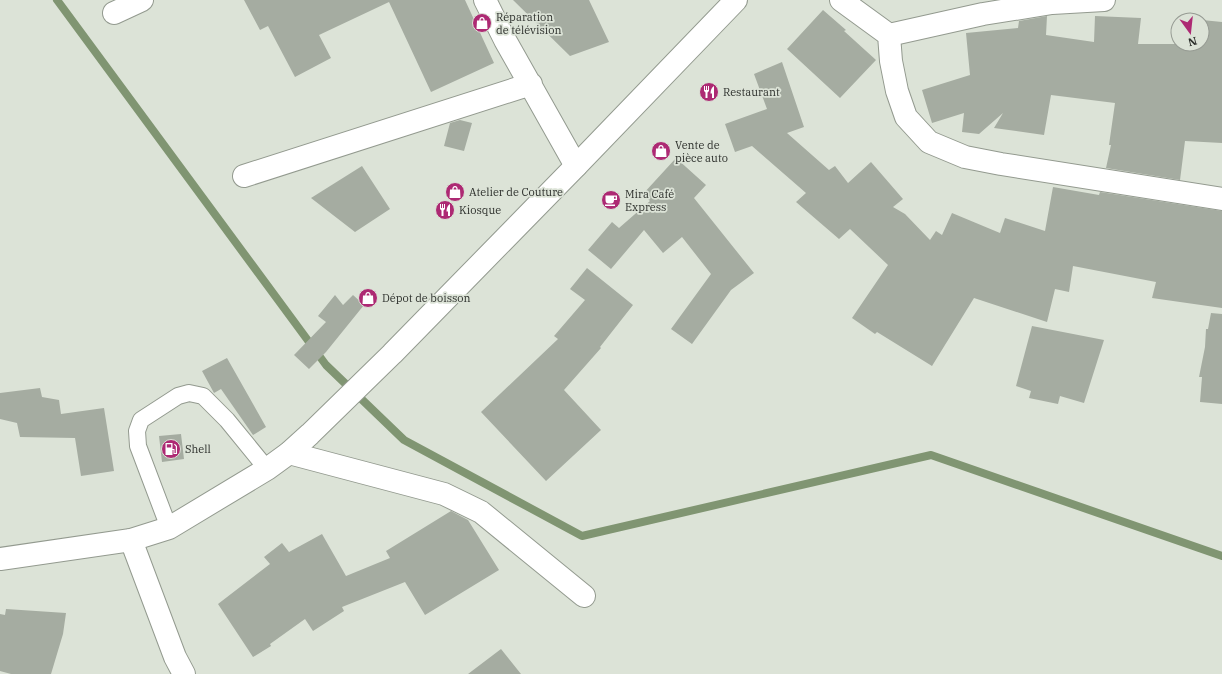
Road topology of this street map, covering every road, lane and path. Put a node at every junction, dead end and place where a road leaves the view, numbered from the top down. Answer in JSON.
{"nodes":[{"id":1,"x":142,"y":0,"type":"edge"},
{"id":2,"x":484,"y":0,"type":"edge"},
{"id":3,"x":841,"y":0,"type":"edge"},
{"id":4,"x":1104,"y":0,"type":"edge"},
{"id":5,"x":733,"y":1,"type":"edge"},
{"id":6,"x":114,"y":13,"type":"dead end"},
{"id":7,"x":889,"y":35,"type":"junction"},
{"id":8,"x":531,"y":84,"type":"junction"},
{"id":9,"x":576,"y":166,"type":"junction"},
{"id":10,"x":244,"y":176,"type":"dead end"},
{"id":11,"x":1222,"y":199,"type":"edge"},
{"id":12,"x":288,"y":453,"type":"junction"},
{"id":13,"x":267,"y":470,"type":"junction"},
{"id":14,"x":169,"y":528,"type":"junction"},
{"id":15,"x":130,"y":540,"type":"junction"},
{"id":16,"x":0,"y":559,"type":"edge"},
{"id":17,"x":584,"y":596,"type":"dead end"},
{"id":18,"x":184,"y":674,"type":"edge"}],
"edges":[{"from":1,"to":6,"type":"street"},
{"from":2,"to":8,"type":"street"},
{"from":3,"to":7,"type":"street"},
{"from":4,"to":7,"type":"street"},
{"from":5,"to":9,"type":"street"},
{"from":7,"to":11,"type":"street"},
{"from":8,"to":9,"type":"street"},
{"from":8,"to":10,"type":"street"},
{"from":9,"to":12,"type":"street"},
{"from":12,"to":13,"type":"street"},
{"from":12,"to":17,"type":"street"},
{"from":13,"to":14,"type":"street"},
{"from":13,"to":14,"type":"lane"},
{"from":14,"to":15,"type":"street"},
{"from":15,"to":16,"type":"street"},
{"from":15,"to":18,"type":"street"}]}
